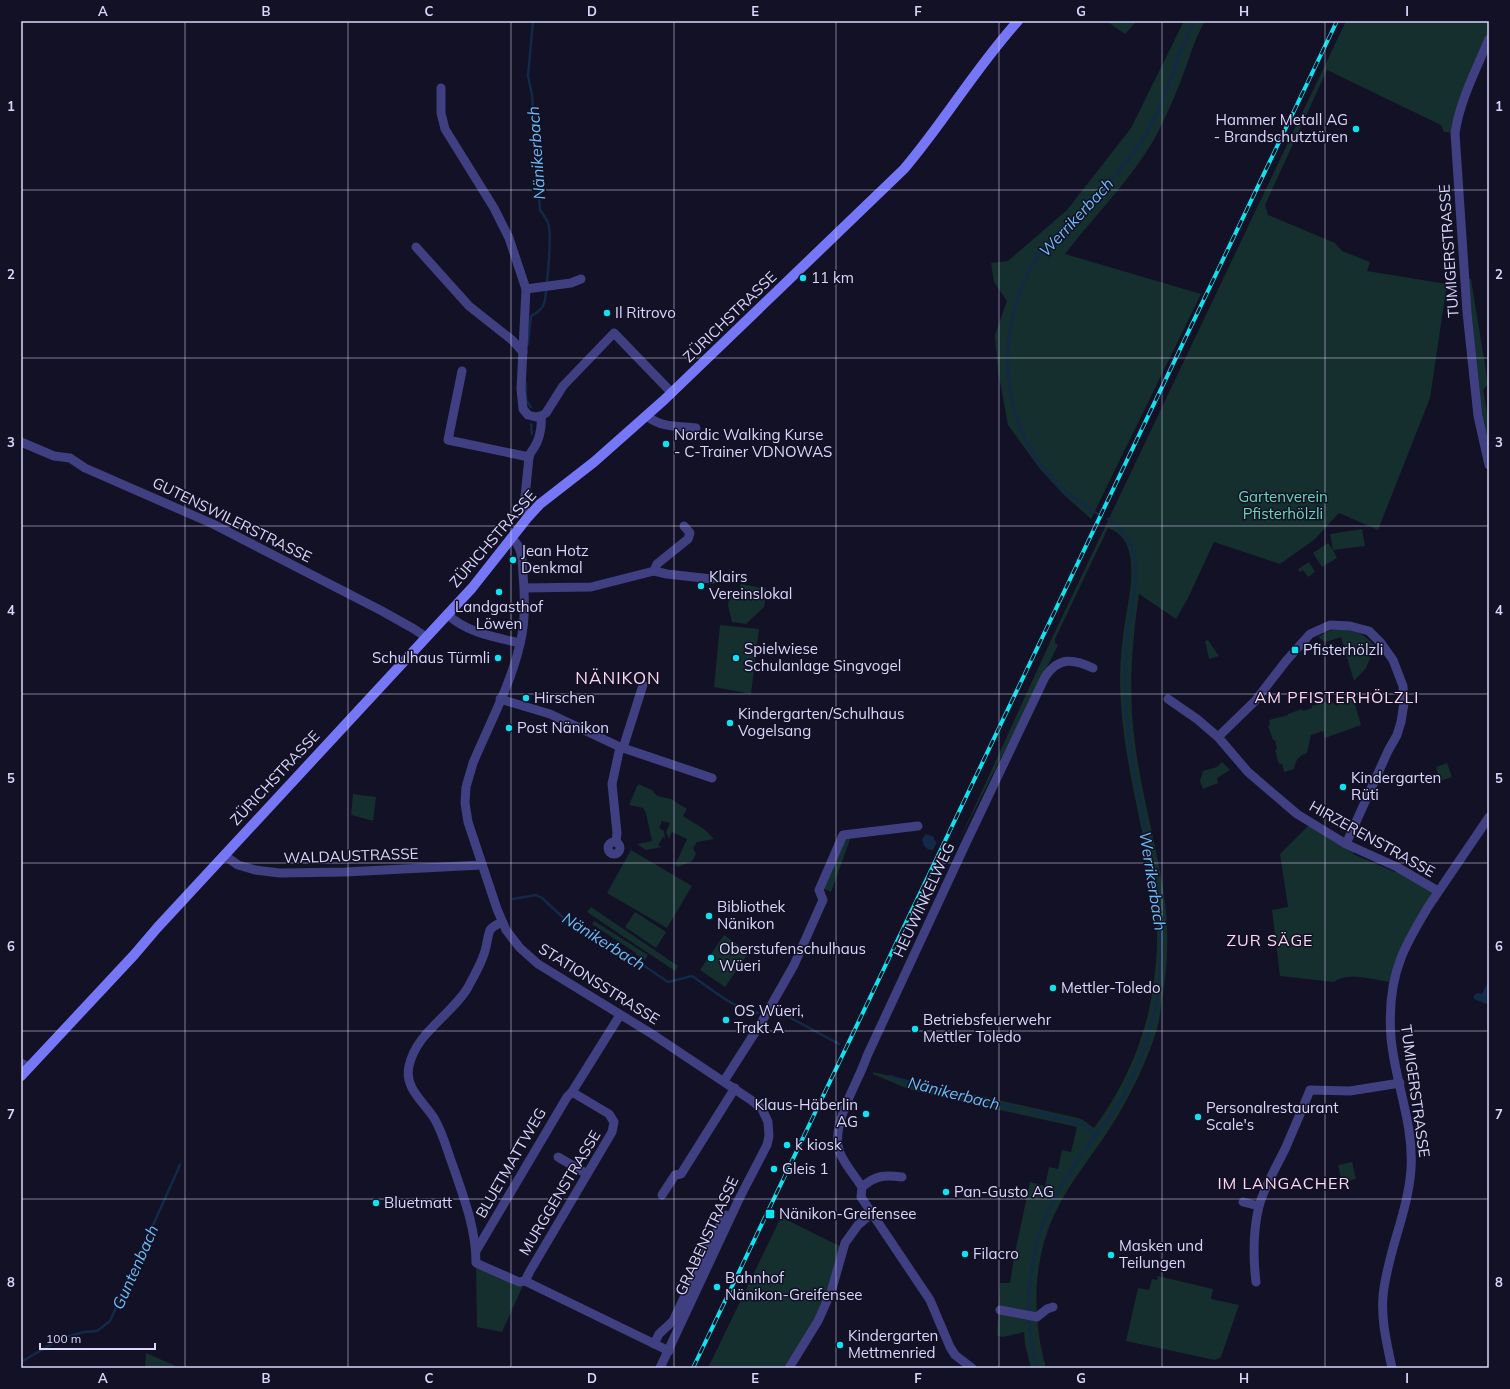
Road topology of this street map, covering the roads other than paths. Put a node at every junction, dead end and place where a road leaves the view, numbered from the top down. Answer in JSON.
{"nodes":[{"id":1,"x":1018,"y":21,"type":"edge"},
{"id":2,"x":1489,"y":39,"type":"edge"},
{"id":3,"x":440,"y":88,"type":"dead end"},
{"id":4,"x":416,"y":247,"type":"dead end"},
{"id":5,"x":581,"y":279,"type":"dead end"},
{"id":6,"x":526,"y":289,"type":"junction"},
{"id":7,"x":523,"y":352,"type":"junction"},
{"id":8,"x":462,"y":371,"type":"dead end"},
{"id":9,"x":672,"y":393,"type":"junction"},
{"id":10,"x":541,"y":416,"type":"junction"},
{"id":11,"x":647,"y":416,"type":"junction"},
{"id":12,"x":696,"y":428,"type":"dead end"},
{"id":13,"x":21,"y":442,"type":"edge"},
{"id":14,"x":529,"y":457,"type":"junction"},
{"id":15,"x":1489,"y":465,"type":"edge"},
{"id":16,"x":528,"y":517,"type":"junction"},
{"id":17,"x":684,"y":526,"type":"dead end"},
{"id":18,"x":511,"y":538,"type":"junction"},
{"id":19,"x":654,"y":571,"type":"junction"},
{"id":20,"x":712,"y":579,"type":"dead end"},
{"id":21,"x":525,"y":588,"type":"junction"},
{"id":22,"x":447,"y":614,"type":"junction"},
{"id":23,"x":426,"y":637,"type":"junction"},
{"id":24,"x":520,"y":643,"type":"junction"},
{"id":25,"x":1093,"y":668,"type":"dead end"},
{"id":26,"x":643,"y":685,"type":"dead end"},
{"id":27,"x":500,"y":699,"type":"junction"},
{"id":28,"x":1168,"y":699,"type":"dead end"},
{"id":29,"x":1218,"y":737,"type":"junction"},
{"id":30,"x":622,"y":747,"type":"junction"},
{"id":31,"x":712,"y":778,"type":"dead end"},
{"id":32,"x":1489,"y":817,"type":"edge"},
{"id":33,"x":918,"y":826,"type":"dead end"},
{"id":34,"x":616,"y":842,"type":"dead end"},
{"id":35,"x":1346,"y":844,"type":"junction"},
{"id":36,"x":224,"y":855,"type":"junction"},
{"id":37,"x":482,"y":865,"type":"junction"},
{"id":38,"x":1438,"y":892,"type":"junction"},
{"id":39,"x":502,"y":922,"type":"junction"},
{"id":40,"x":620,"y":1014,"type":"junction"},
{"id":41,"x":25,"y":1065,"type":"edge"},
{"id":42,"x":21,"y":1076,"type":"edge"},
{"id":43,"x":724,"y":1081,"type":"junction"},
{"id":44,"x":1400,"y":1084,"type":"junction"},
{"id":45,"x":735,"y":1088,"type":"junction"},
{"id":46,"x":572,"y":1092,"type":"junction"},
{"id":47,"x":765,"y":1115,"type":"joint"},
{"id":48,"x":762,"y":1155,"type":"junction"},
{"id":49,"x":558,"y":1157,"type":"dead end"},
{"id":50,"x":587,"y":1174,"type":"junction"},
{"id":51,"x":902,"y":1177,"type":"dead end"},
{"id":52,"x":862,"y":1187,"type":"junction"},
{"id":53,"x":662,"y":1195,"type":"dead end"},
{"id":54,"x":1243,"y":1202,"type":"dead end"},
{"id":55,"x":1259,"y":1206,"type":"junction"},
{"id":56,"x":871,"y":1214,"type":"junction"},
{"id":57,"x":476,"y":1251,"type":"junction"},
{"id":58,"x":525,"y":1281,"type":"junction"},
{"id":59,"x":1256,"y":1282,"type":"dead end"},
{"id":60,"x":1053,"y":1307,"type":"dead end"},
{"id":61,"x":1000,"y":1310,"type":"dead end"},
{"id":62,"x":654,"y":1344,"type":"junction"},
{"id":63,"x":669,"y":1351,"type":"junction"},
{"id":64,"x":660,"y":1368,"type":"edge"},
{"id":65,"x":789,"y":1368,"type":"edge"},
{"id":66,"x":972,"y":1368,"type":"edge"},
{"id":67,"x":1392,"y":1368,"type":"edge"}],
"edges":[{"from":1,"to":9,"type":"main road","name":"ZÜRICHSTRASSE"},
{"from":2,"to":15,"type":"street","name":"TUMIGERSTRASSE"},
{"from":3,"to":6,"type":"street"},
{"from":4,"to":7,"type":"street"},
{"from":5,"to":6,"type":"street"},
{"from":6,"to":7,"type":"street"},
{"from":7,"to":10,"type":"street"},
{"from":8,"to":14,"type":"street"},
{"from":9,"to":10,"type":"street"},
{"from":9,"to":11,"type":"main road","name":"ZÜRICHSTRASSE"},
{"from":10,"to":14,"type":"street"},
{"from":11,"to":12,"type":"street"},
{"from":11,"to":16,"type":"main road","name":"ZÜRICHSTRASSE"},
{"from":13,"to":23,"type":"street","name":"GUTENSWILERSTRASSE"},
{"from":14,"to":16,"type":"street"},
{"from":16,"to":18,"type":"main road","name":"ZÜRICHSTRASSE"},
{"from":17,"to":19,"type":"street"},
{"from":18,"to":21,"type":"street","name":"STATIONSSTRASSE"},
{"from":18,"to":22,"type":"main road","name":"ZÜRICHSTRASSE"},
{"from":19,"to":20,"type":"street"},
{"from":19,"to":21,"type":"street"},
{"from":21,"to":24,"type":"street","name":"STATIONSSTRASSE"},
{"from":22,"to":23,"type":"main road","name":"ZÜRICHSTRASSE"},
{"from":22,"to":24,"type":"street"},
{"from":23,"to":36,"type":"main road","name":"ZÜRICHSTRASSE"},
{"from":24,"to":27,"type":"street","name":"STATIONSSTRASSE"},
{"from":25,"to":52,"type":"street","name":"HEUWINKELWEG"},
{"from":26,"to":30,"type":"street"},
{"from":27,"to":30,"type":"street"},
{"from":27,"to":37,"type":"street","name":"STATIONSSTRASSE"},
{"from":28,"to":29,"type":"street","name":"HIRZERENSTRASSE"},
{"from":29,"to":35,"type":"street","name":"HIRZERENSTRASSE"},
{"from":29,"to":35,"type":"street"},
{"from":30,"to":31,"type":"street"},
{"from":30,"to":34,"type":"street"},
{"from":32,"to":38,"type":"street","name":"TUMIGERSTRASSE"},
{"from":33,"to":43,"type":"street"},
{"from":35,"to":38,"type":"street","name":"HIRZERENSTRASSE"},
{"from":36,"to":37,"type":"street","name":"WALDAUSTRASSE"},
{"from":36,"to":41,"type":"main road","name":"ZÜRICHSTRASSE"},
{"from":37,"to":39,"type":"street","name":"STATIONSSTRASSE"},
{"from":38,"to":44,"type":"street","name":"TUMIGERSTRASSE"},
{"from":39,"to":40,"type":"street","name":"STATIONSSTRASSE"},
{"from":39,"to":57,"type":"street"},
{"from":40,"to":43,"type":"street","name":"STATIONSSTRASSE"},
{"from":40,"to":46,"type":"street","name":"BLUETMATTWEG"},
{"from":41,"to":42,"type":"main road","name":"ZÜRICHSTRASSE"},
{"from":43,"to":45,"type":"street","name":"STATIONSSTRASSE"},
{"from":44,"to":55,"type":"street"},
{"from":44,"to":67,"type":"street","name":"TUMIGERSTRASSE"},
{"from":45,"to":47,"type":"street","name":"STATIONSSTRASSE"},
{"from":45,"to":53,"type":"street"},
{"from":46,"to":50,"type":"street","name":"MURGGENSTRASSE"},
{"from":46,"to":57,"type":"street","name":"BLUETMATTWEG"},
{"from":47,"to":48,"type":"street","name":"GRABENSTRASSE"},
{"from":48,"to":62,"type":"street"},
{"from":48,"to":63,"type":"street","name":"GRABENSTRASSE"},
{"from":49,"to":50,"type":"street"},
{"from":50,"to":58,"type":"street","name":"MURGGENSTRASSE"},
{"from":51,"to":52,"type":"street"},
{"from":52,"to":56,"type":"street"},
{"from":54,"to":55,"type":"street"},
{"from":55,"to":59,"type":"street"},
{"from":56,"to":65,"type":"street"},
{"from":56,"to":66,"type":"street"},
{"from":57,"to":58,"type":"street"},
{"from":58,"to":62,"type":"street"},
{"from":60,"to":61,"type":"street"},
{"from":62,"to":63,"type":"street"},
{"from":63,"to":64,"type":"street","name":"GRABENSTRASSE"}]}
